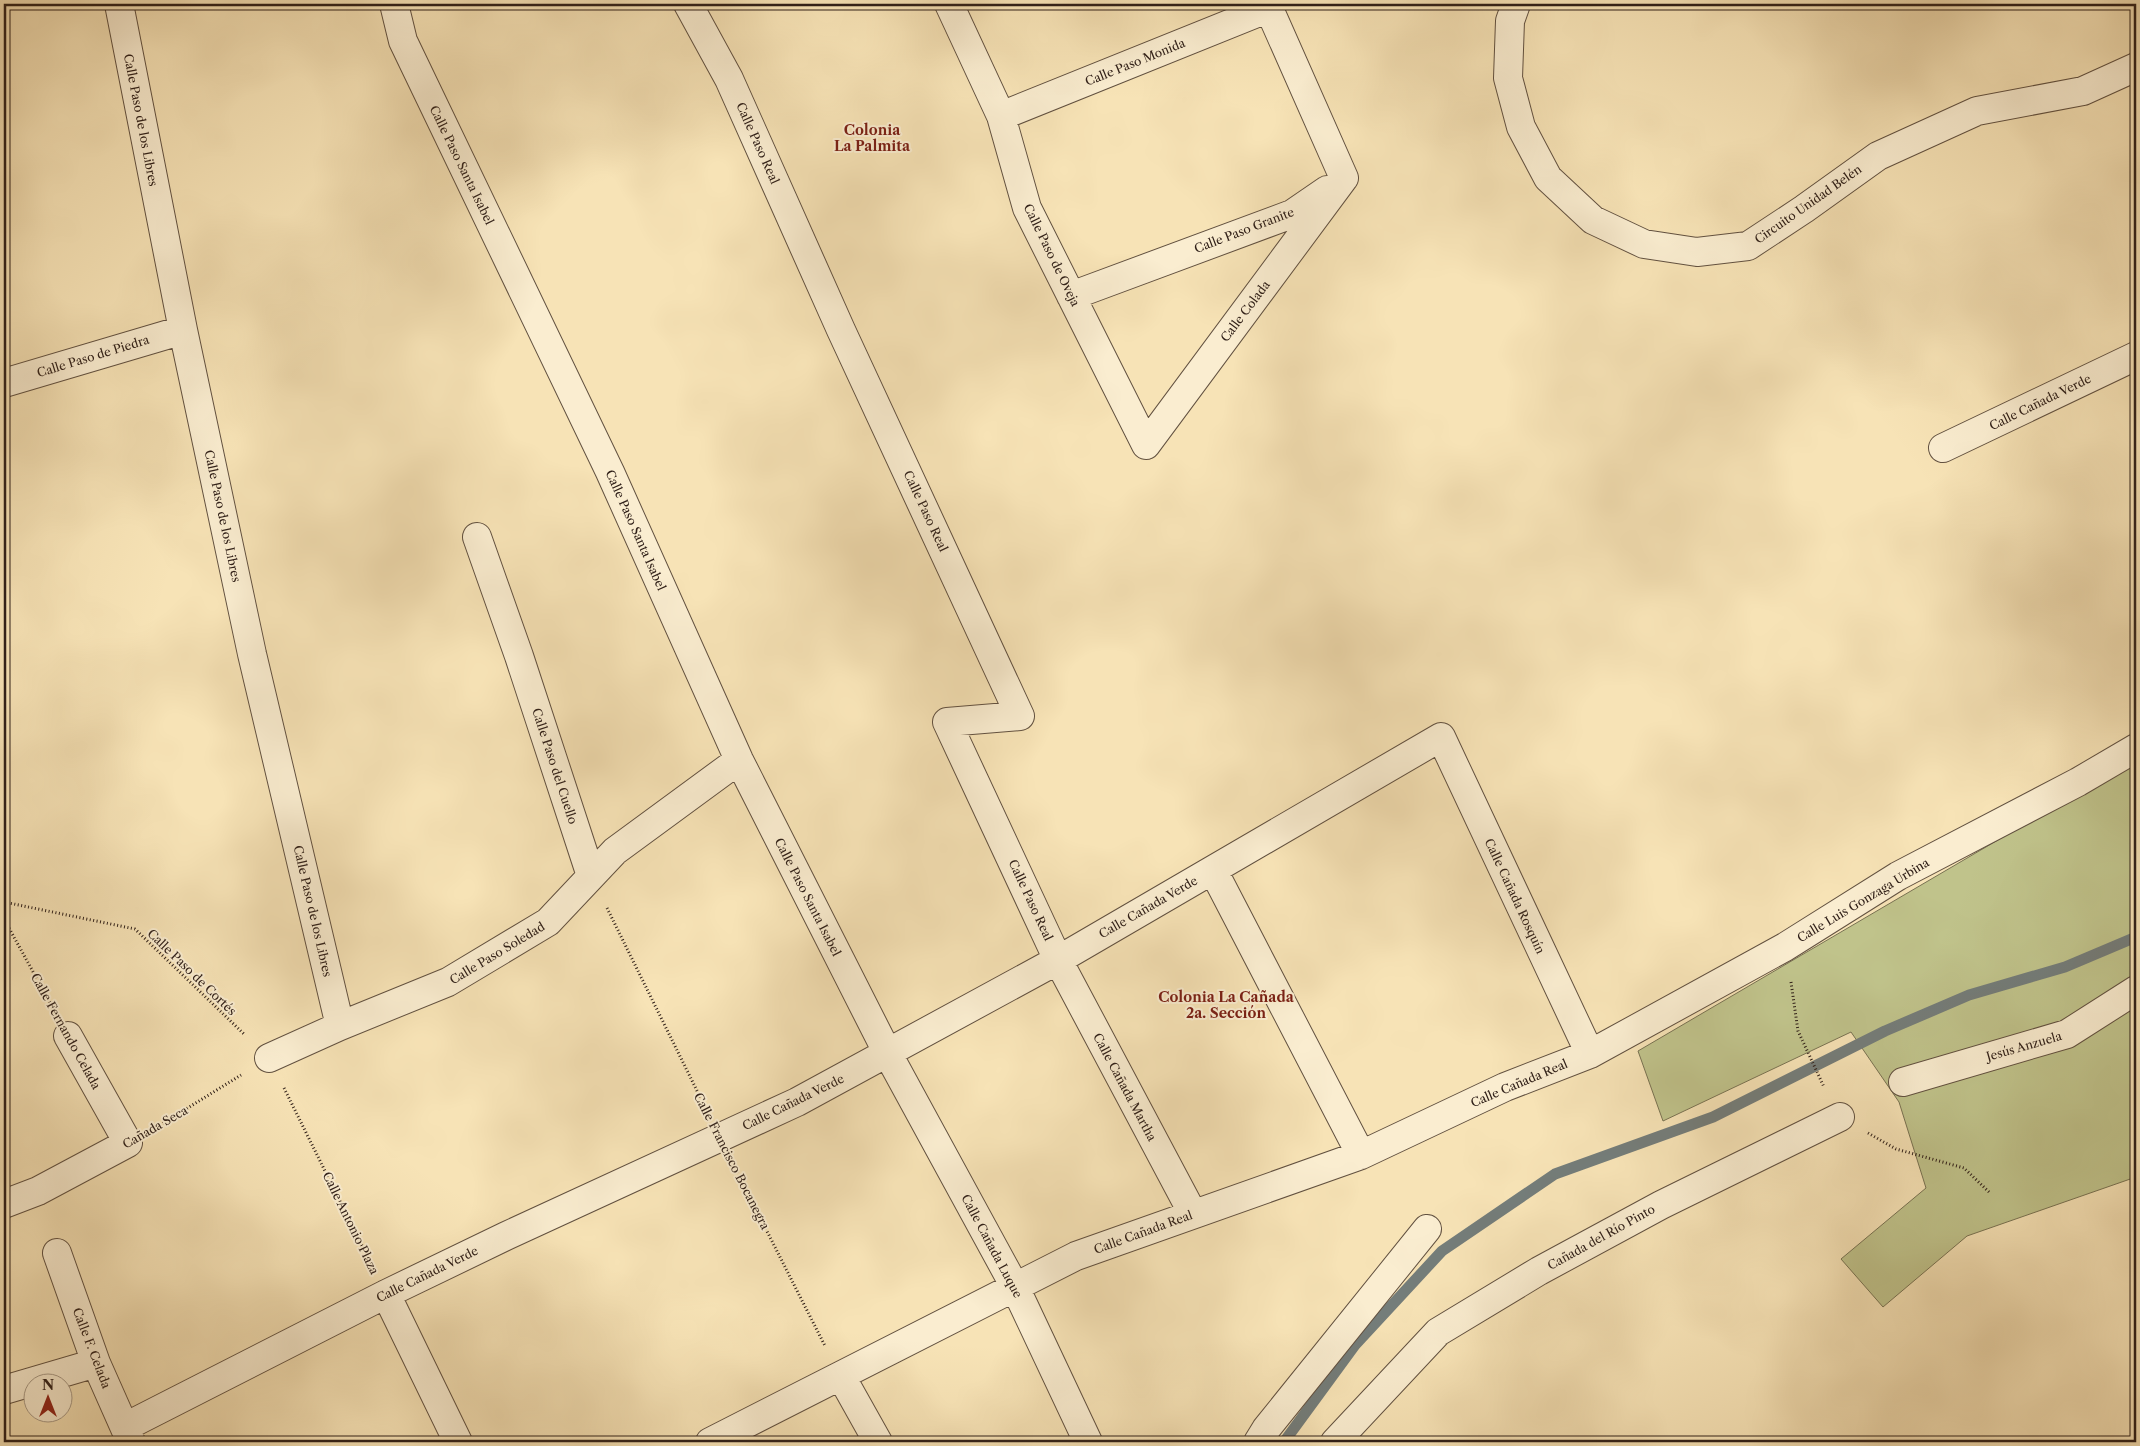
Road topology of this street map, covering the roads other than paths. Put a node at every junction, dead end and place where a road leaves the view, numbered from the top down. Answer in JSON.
{"nodes":[{"id":1,"x":119,"y":4,"type":"edge"},
{"id":2,"x":394,"y":4,"type":"edge"},
{"id":3,"x":688,"y":4,"type":"edge"},
{"id":4,"x":949,"y":4,"type":"edge"},
{"id":5,"x":1516,"y":4,"type":"edge"},
{"id":6,"x":1268,"y":6,"type":"edge"},
{"id":7,"x":2136,"y":67,"type":"edge"},
{"id":8,"x":1001,"y":116,"type":"junction"},
{"id":9,"x":1344,"y":178,"type":"junction"},
{"id":10,"x":1071,"y":296,"type":"junction"},
{"id":11,"x":182,"y":330,"type":"junction"},
{"id":12,"x":2136,"y":356,"type":"edge"},
{"id":13,"x":4,"y":383,"type":"edge"},
{"id":14,"x":1146,"y":445,"type":"joint"},
{"id":15,"x":1943,"y":448,"type":"dead end"},
{"id":16,"x":477,"y":537,"type":"dead end"},
{"id":17,"x":1441,"y":737,"type":"joint"},
{"id":18,"x":2136,"y":748,"type":"edge"},
{"id":19,"x":739,"y":760,"type":"junction"},
{"id":20,"x":1213,"y":870,"type":"junction"},
{"id":21,"x":592,"y":876,"type":"junction"},
{"id":22,"x":1058,"y":960,"type":"junction"},
{"id":23,"x":2136,"y":990,"type":"edge"},
{"id":24,"x":340,"y":1026,"type":"junction"},
{"id":25,"x":68,"y":1036,"type":"road end"},
{"id":26,"x":888,"y":1054,"type":"junction"},
{"id":27,"x":1590,"y":1054,"type":"junction"},
{"id":28,"x":269,"y":1058,"type":"road end"},
{"id":29,"x":1903,"y":1082,"type":"dead end"},
{"id":30,"x":1840,"y":1117,"type":"dead end"},
{"id":31,"x":128,"y":1144,"type":"joint"},
{"id":32,"x":1361,"y":1155,"type":"junction"},
{"id":33,"x":4,"y":1204,"type":"edge"},
{"id":34,"x":1192,"y":1214,"type":"junction"},
{"id":35,"x":1426,"y":1229,"type":"dead end"},
{"id":36,"x":57,"y":1253,"type":"dead end"},
{"id":37,"x":1015,"y":1287,"type":"junction"},
{"id":38,"x":386,"y":1294,"type":"junction"},
{"id":39,"x":96,"y":1363,"type":"junction"},
{"id":40,"x":841,"y":1376,"type":"junction"},
{"id":41,"x":4,"y":1390,"type":"edge"},
{"id":42,"x":128,"y":1435,"type":"edge"},
{"id":43,"x":458,"y":1442,"type":"edge"},
{"id":44,"x":710,"y":1442,"type":"edge"},
{"id":45,"x":878,"y":1442,"type":"edge"},
{"id":46,"x":1088,"y":1442,"type":"edge"},
{"id":47,"x":1258,"y":1442,"type":"edge"},
{"id":48,"x":1335,"y":1442,"type":"edge"}],
"edges":[{"from":1,"to":11,"type":"street","name":"Calle Paso de los Libres"},
{"from":2,"to":19,"type":"street","name":"Calle Paso Santa Isabel"},
{"from":3,"to":22,"type":"street","name":"Calle Paso Real"},
{"from":4,"to":8,"type":"street","name":"Calle Paso de Oveja"},
{"from":5,"to":7,"type":"street","name":"Circuito Unidad Belén"},
{"from":6,"to":8,"type":"street","name":"Calle Paso Monida"},
{"from":6,"to":9,"type":"street"},
{"from":8,"to":10,"type":"street","name":"Calle Paso de Oveja"},
{"from":9,"to":10,"type":"street","name":"Calle Paso Granite"},
{"from":9,"to":14,"type":"street","name":"Calle Colada"},
{"from":10,"to":14,"type":"street","name":"Calle Paso de Oveja"},
{"from":11,"to":13,"type":"street","name":"Calle Paso de Piedra"},
{"from":11,"to":24,"type":"street","name":"Calle Paso de los Libres"},
{"from":12,"to":15,"type":"street","name":"Calle Cañada Verde"},
{"from":16,"to":21,"type":"street","name":"Calle Paso del Cuello"},
{"from":17,"to":20,"type":"street","name":"Calle Cañada Verde"},
{"from":17,"to":27,"type":"street","name":"Calle Cañada Rosquín"},
{"from":18,"to":27,"type":"street","name":"Calle Luis Gonzaga Urbina"},
{"from":19,"to":21,"type":"street","name":"Calle Paso Soledad"},
{"from":19,"to":26,"type":"street","name":"Calle Paso Santa Isabel"},
{"from":20,"to":22,"type":"street","name":"Calle Cañada Verde"},
{"from":20,"to":32,"type":"street"},
{"from":21,"to":24,"type":"street","name":"Calle Paso Soledad"},
{"from":22,"to":26,"type":"street","name":"Calle Cañada Verde"},
{"from":22,"to":34,"type":"street","name":"Calle Cañada Martha"},
{"from":23,"to":29,"type":"street","name":"Jesús Anzuela"},
{"from":24,"to":28,"type":"street","name":"Calle Paso Soledad"},
{"from":25,"to":31,"type":"street","name":"Calle Fernando Celada"},
{"from":26,"to":37,"type":"street","name":"Calle Cañada Luque"},
{"from":26,"to":38,"type":"street","name":"Calle Cañada Verde"},
{"from":27,"to":32,"type":"street","name":"Calle Cañada Real"},
{"from":30,"to":48,"type":"street","name":"Cañada del Río Pinto"},
{"from":31,"to":33,"type":"street","name":"Cañada Seca"},
{"from":32,"to":34,"type":"street","name":"Calle Cañada Real"},
{"from":34,"to":37,"type":"street","name":"Calle Cañada Real"},
{"from":35,"to":47,"type":"street"},
{"from":36,"to":39,"type":"street","name":"Calle F. Celada"},
{"from":37,"to":40,"type":"street","name":"Calle Cañada Real"},
{"from":37,"to":46,"type":"street","name":"Calle Cañada Luque"},
{"from":38,"to":42,"type":"street","name":"Calle Cañada Verde"},
{"from":38,"to":43,"type":"street"},
{"from":39,"to":41,"type":"street"},
{"from":39,"to":42,"type":"street","name":"Calle F. Celada"},
{"from":40,"to":44,"type":"street","name":"Calle Cañada Real"},
{"from":40,"to":45,"type":"street"}]}
